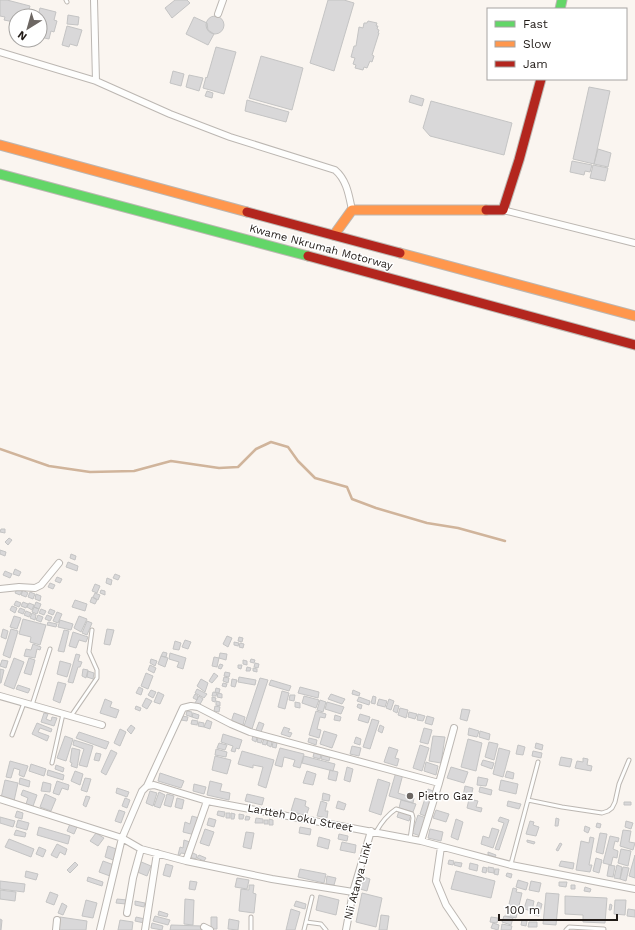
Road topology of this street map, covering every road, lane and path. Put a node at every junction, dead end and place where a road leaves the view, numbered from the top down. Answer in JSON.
{"nodes":[{"id":1,"x":94,"y":0,"type":"edge"},
{"id":2,"x":223,"y":0,"type":"edge"},
{"id":3,"x":218,"y":14,"type":"dead end"},
{"id":4,"x":0,"y":52,"type":"edge"},
{"id":5,"x":541,"y":80,"type":"edge"},
{"id":6,"x":96,"y":81,"type":"junction"},
{"id":7,"x":0,"y":145,"type":"edge"},
{"id":8,"x":0,"y":174,"type":"edge"},
{"id":9,"x":352,"y":210,"type":"junction"},
{"id":10,"x":504,"y":210,"type":"junction"},
{"id":11,"x":334,"y":235,"type":"junction"},
{"id":12,"x":626,"y":240,"type":"junction"},
{"id":13,"x":635,"y":243,"type":"edge"},
{"id":14,"x":635,"y":246,"type":"edge"},
{"id":15,"x":635,"y":316,"type":"edge"},
{"id":16,"x":635,"y":345,"type":"edge"},
{"id":17,"x":58,"y":563,"type":"dead end"},
{"id":18,"x":0,"y":589,"type":"edge"},
{"id":19,"x":92,"y":630,"type":"dead end"},
{"id":20,"x":50,"y":649,"type":"dead end"},
{"id":21,"x":0,"y":696,"type":"edge"},
{"id":22,"x":24,"y":703,"type":"junction"},
{"id":23,"x":32,"y":705,"type":"junction"},
{"id":24,"x":63,"y":714,"type":"junction"},
{"id":25,"x":71,"y":716,"type":"junction"},
{"id":26,"x":102,"y":725,"type":"dead end"},
{"id":27,"x":454,"y":728,"type":"dead end"},
{"id":28,"x":12,"y":735,"type":"dead end"},
{"id":29,"x":629,"y":760,"type":"dead end"},
{"id":30,"x":538,"y":762,"type":"dead end"},
{"id":31,"x":52,"y":763,"type":"dead end"},
{"id":32,"x":439,"y":783,"type":"junction"},
{"id":33,"x":147,"y":786,"type":"junction"},
{"id":34,"x":0,"y":799,"type":"edge"},
{"id":35,"x":207,"y":800,"type":"junction"},
{"id":36,"x":528,"y":800,"type":"junction"},
{"id":37,"x":374,"y":832,"type":"junction"},
{"id":38,"x":122,"y":838,"type":"junction"},
{"id":39,"x":410,"y":839,"type":"junction"},
{"id":40,"x":421,"y":841,"type":"junction"},
{"id":41,"x":441,"y":847,"type":"junction"},
{"id":42,"x":141,"y":849,"type":"junction"},
{"id":43,"x":157,"y":853,"type":"junction"},
{"id":44,"x":186,"y":861,"type":"junction"},
{"id":45,"x":511,"y":865,"type":"junction"},
{"id":46,"x":635,"y":889,"type":"edge"},
{"id":47,"x":353,"y":892,"type":"junction"},
{"id":48,"x":312,"y":897,"type":"dead end"},
{"id":49,"x":127,"y":913,"type":"dead end"},
{"id":50,"x":251,"y":918,"type":"dead end"},
{"id":51,"x":57,"y":920,"type":"dead end"},
{"id":52,"x":306,"y":922,"type":"junction"},
{"id":53,"x":204,"y":926,"type":"dead end"},
{"id":54,"x":604,"y":929,"type":"dead end"},
{"id":55,"x":56,"y":930,"type":"edge"},
{"id":56,"x":100,"y":930,"type":"edge"},
{"id":57,"x":145,"y":930,"type":"edge"},
{"id":58,"x":210,"y":930,"type":"edge"},
{"id":59,"x":251,"y":930,"type":"edge"},
{"id":60,"x":304,"y":930,"type":"edge"},
{"id":61,"x":326,"y":930,"type":"edge"},
{"id":62,"x":346,"y":930,"type":"edge"},
{"id":63,"x":463,"y":930,"type":"edge"},
{"id":64,"x":566,"y":930,"type":"edge"}],
"edges":[{"from":1,"to":6,"type":"street"},
{"from":2,"to":3,"type":"street"},
{"from":4,"to":6,"type":"street"},
{"from":5,"to":10,"type":"main road"},
{"from":6,"to":9,"type":"street"},
{"from":7,"to":11,"type":"main road","name":"Kwame Nkrumah Motorway"},
{"from":8,"to":16,"type":"main road","name":"Kwame Nkrumah Motorway"},
{"from":9,"to":10,"type":"main road"},
{"from":9,"to":11,"type":"main road"},
{"from":10,"to":12,"type":"street"},
{"from":11,"to":15,"type":"main road","name":"Kwame Nkrumah Motorway"},
{"from":12,"to":13,"type":"street"},
{"from":12,"to":14,"type":"street"},
{"from":17,"to":18,"type":"street"},
{"from":19,"to":25,"type":"lane"},
{"from":20,"to":23,"type":"lane"},
{"from":21,"to":22,"type":"street"},
{"from":22,"to":23,"type":"street"},
{"from":22,"to":28,"type":"lane"},
{"from":23,"to":24,"type":"street"},
{"from":24,"to":25,"type":"street"},
{"from":24,"to":31,"type":"lane"},
{"from":25,"to":26,"type":"street"},
{"from":27,"to":32,"type":"street"},
{"from":29,"to":36,"type":"lane"},
{"from":30,"to":36,"type":"lane"},
{"from":32,"to":33,"type":"street"},
{"from":32,"to":40,"type":"street"},
{"from":33,"to":35,"type":"street","name":"Lartteh Doku Street"},
{"from":33,"to":38,"type":"street"},
{"from":34,"to":38,"type":"street"},
{"from":35,"to":37,"type":"street","name":"Lartteh Doku Street"},
{"from":35,"to":44,"type":"street"},
{"from":36,"to":45,"type":"lane"},
{"from":37,"to":39,"type":"street","name":"Lartteh Doku Street"},
{"from":37,"to":39,"type":"lane"},
{"from":37,"to":47,"type":"street","name":"Nii Atanya Link"},
{"from":38,"to":42,"type":"street"},
{"from":38,"to":56,"type":"street"},
{"from":39,"to":40,"type":"street","name":"Lartteh Doku Street"},
{"from":40,"to":41,"type":"street","name":"Lartteh Doku Street"},
{"from":41,"to":45,"type":"street","name":"Lartteh Doku Street"},
{"from":41,"to":63,"type":"street"},
{"from":42,"to":43,"type":"street"},
{"from":42,"to":49,"type":"street"},
{"from":43,"to":44,"type":"street"},
{"from":43,"to":57,"type":"street"},
{"from":44,"to":47,"type":"street"},
{"from":45,"to":46,"type":"street","name":"Lartteh Doku Street"},
{"from":47,"to":62,"type":"street","name":"Nii Atanya Link"},
{"from":48,"to":52,"type":"lane"},
{"from":50,"to":59,"type":"lane"},
{"from":51,"to":55,"type":"street"},
{"from":52,"to":60,"type":"lane"},
{"from":52,"to":61,"type":"lane"},
{"from":53,"to":58,"type":"street"},
{"from":54,"to":64,"type":"lane"}]}
